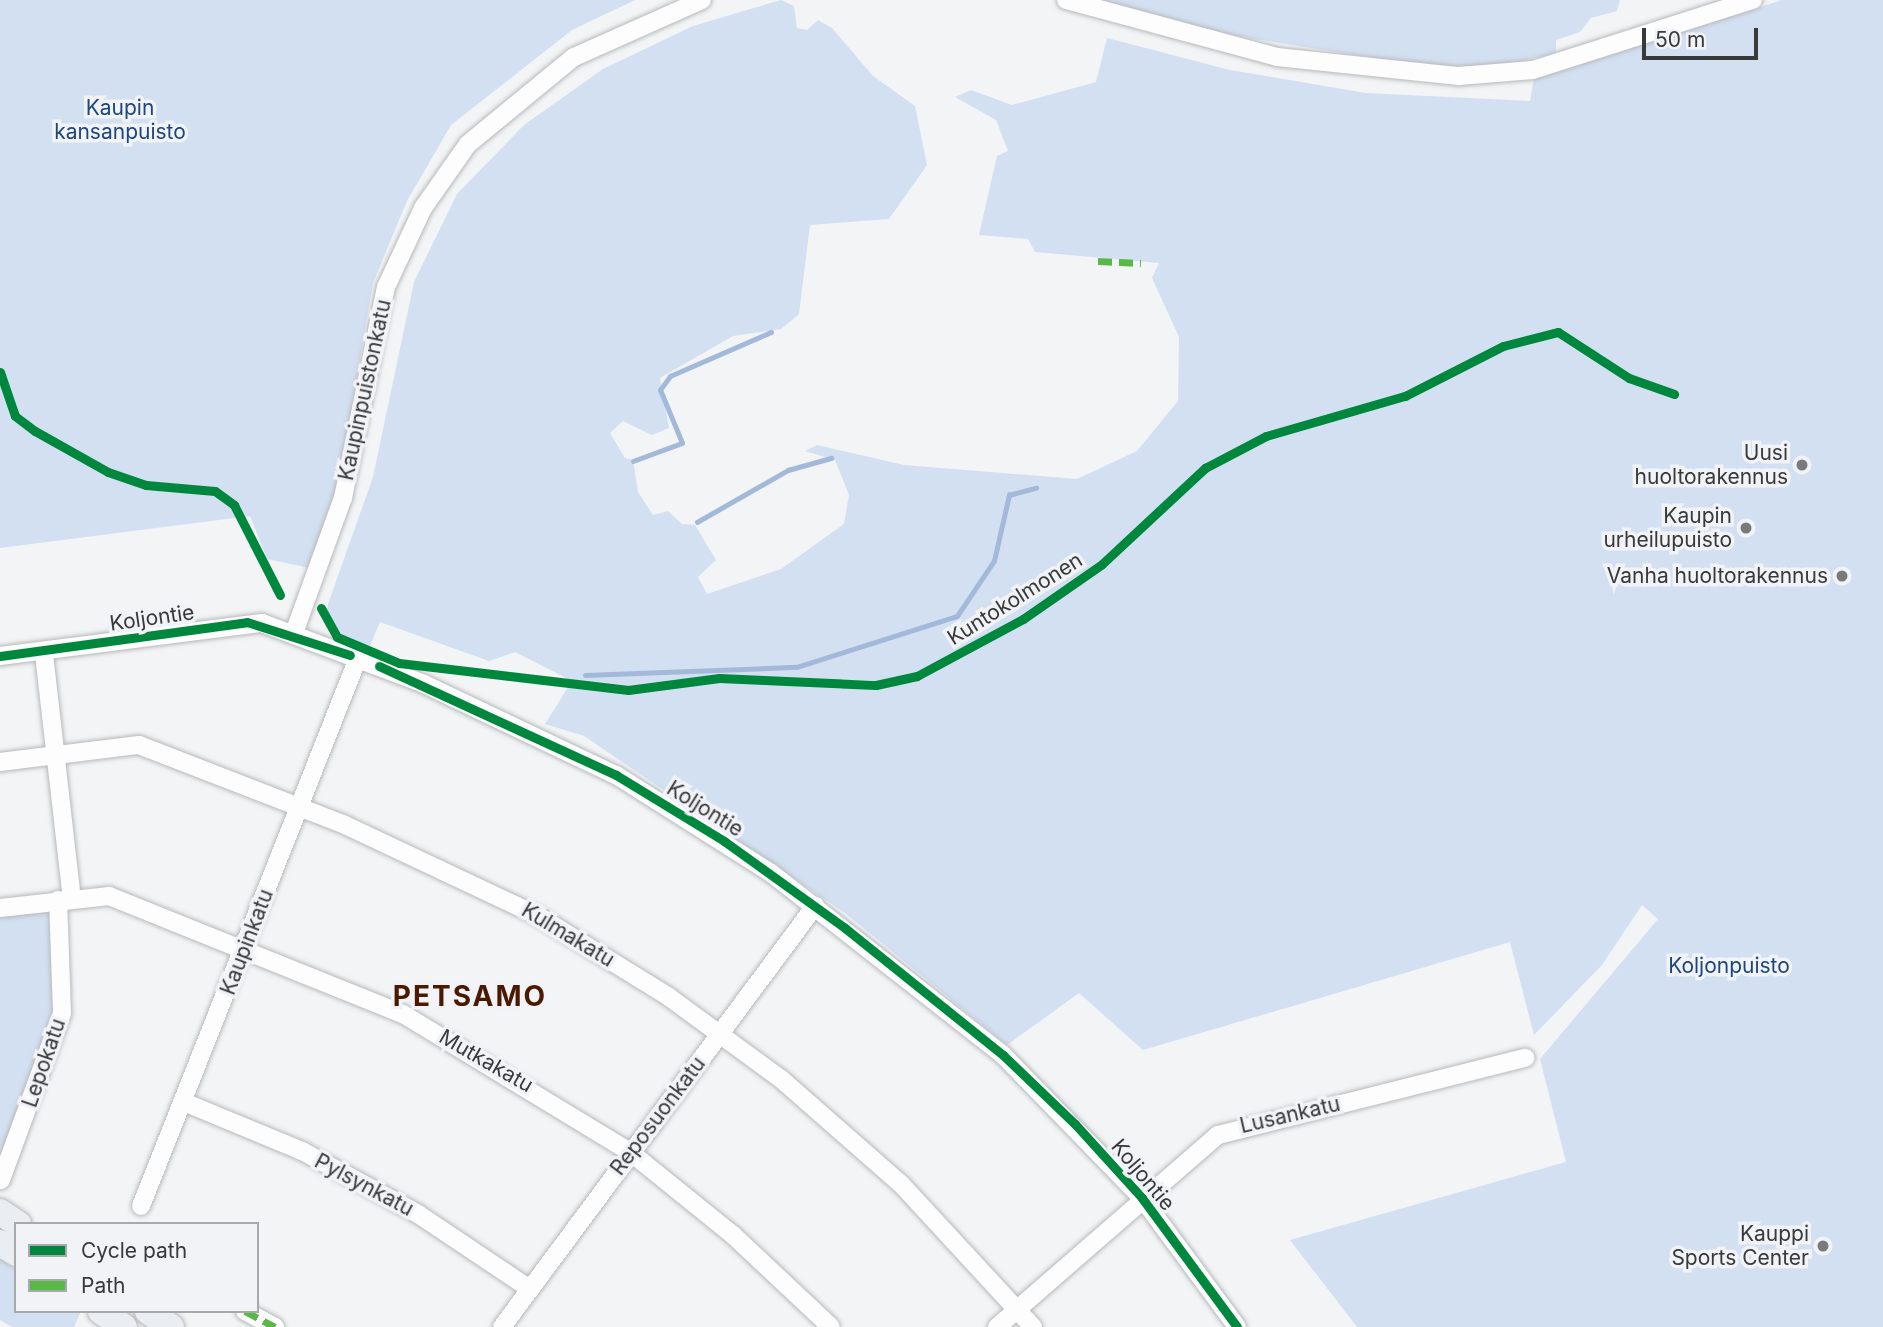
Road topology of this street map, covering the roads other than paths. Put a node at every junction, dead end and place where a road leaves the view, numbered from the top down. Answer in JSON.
{"nodes":[{"id":1,"x":702,"y":0,"type":"edge"},
{"id":2,"x":1066,"y":0,"type":"edge"},
{"id":3,"x":1753,"y":0,"type":"edge"},
{"id":4,"x":294,"y":633,"type":"junction"},
{"id":5,"x":44,"y":654,"type":"junction"},
{"id":6,"x":0,"y":656,"type":"edge"},
{"id":7,"x":358,"y":658,"type":"junction"},
{"id":8,"x":54,"y":755,"type":"junction"},
{"id":9,"x":0,"y":762,"type":"edge"},
{"id":10,"x":298,"y":807,"type":"junction"},
{"id":11,"x":65,"y":899,"type":"junction"},
{"id":12,"x":815,"y":906,"type":"junction"},
{"id":13,"x":0,"y":908,"type":"edge"},
{"id":14,"x":246,"y":946,"type":"junction"},
{"id":15,"x":719,"y":1035,"type":"junction"},
{"id":16,"x":1525,"y":1058,"type":"dead end"},
{"id":17,"x":186,"y":1103,"type":"junction"},
{"id":18,"x":631,"y":1152,"type":"junction"},
{"id":19,"x":1,"y":1180,"type":"edge"},
{"id":20,"x":1142,"y":1198,"type":"junction"},
{"id":21,"x":141,"y":1206,"type":"dead end"},
{"id":22,"x":0,"y":1212,"type":"edge"},
{"id":23,"x":15,"y":1222,"type":"edge"},
{"id":24,"x":530,"y":1289,"type":"junction"},
{"id":25,"x":1018,"y":1308,"type":"junction"},
{"id":26,"x":104,"y":1313,"type":"edge"},
{"id":27,"x":151,"y":1313,"type":"edge"},
{"id":28,"x":250,"y":1313,"type":"edge"},
{"id":29,"x":124,"y":1327,"type":"edge"},
{"id":30,"x":171,"y":1327,"type":"edge"},
{"id":31,"x":275,"y":1327,"type":"edge"},
{"id":32,"x":502,"y":1327,"type":"edge"},
{"id":33,"x":831,"y":1327,"type":"edge"},
{"id":34,"x":997,"y":1327,"type":"edge"},
{"id":35,"x":1033,"y":1327,"type":"edge"},
{"id":36,"x":1237,"y":1327,"type":"edge"}],
"edges":[{"from":1,"to":4,"type":"street","name":"Kaupinpuistonkatu"},
{"from":2,"to":3,"type":"street"},
{"from":4,"to":5,"type":"street","name":"Koljontie"},
{"from":4,"to":7,"type":"street","name":"Koljontie"},
{"from":5,"to":6,"type":"street","name":"Koljontie"},
{"from":5,"to":8,"type":"street","name":"Lepokatu"},
{"from":7,"to":10,"type":"street","name":"Kaupinkatu"},
{"from":7,"to":12,"type":"street","name":"Koljontie"},
{"from":8,"to":9,"type":"street","name":"Kulmakatu"},
{"from":8,"to":10,"type":"street","name":"Kulmakatu"},
{"from":8,"to":11,"type":"street","name":"Lepokatu"},
{"from":10,"to":14,"type":"street","name":"Kaupinkatu"},
{"from":10,"to":15,"type":"street","name":"Kulmakatu"},
{"from":11,"to":13,"type":"street","name":"Mutkakatu"},
{"from":11,"to":14,"type":"street","name":"Mutkakatu"},
{"from":11,"to":19,"type":"street","name":"Lepokatu"},
{"from":12,"to":15,"type":"street","name":"Reposuonkatu"},
{"from":12,"to":20,"type":"street","name":"Koljontie"},
{"from":14,"to":17,"type":"street","name":"Kaupinkatu"},
{"from":14,"to":18,"type":"street","name":"Mutkakatu"},
{"from":15,"to":18,"type":"street","name":"Reposuonkatu"},
{"from":15,"to":25,"type":"street","name":"Kulmakatu"},
{"from":16,"to":20,"type":"street","name":"Lusankatu"},
{"from":17,"to":21,"type":"street","name":"Kaupinkatu"},
{"from":17,"to":24,"type":"street","name":"Pylsynkatu"},
{"from":18,"to":24,"type":"street","name":"Reposuonkatu"},
{"from":18,"to":33,"type":"street","name":"Mutkakatu"},
{"from":20,"to":25,"type":"street","name":"Lusankatu"},
{"from":20,"to":36,"type":"street","name":"Koljontie"},
{"from":22,"to":23,"type":"highway"},
{"from":24,"to":32,"type":"street","name":"Reposuonkatu"},
{"from":25,"to":34,"type":"street","name":"Lusankatu"},
{"from":25,"to":35,"type":"street","name":"Kulmakatu"},
{"from":26,"to":29,"type":"highway"},
{"from":27,"to":30,"type":"highway"},
{"from":28,"to":31,"type":"street"}]}
